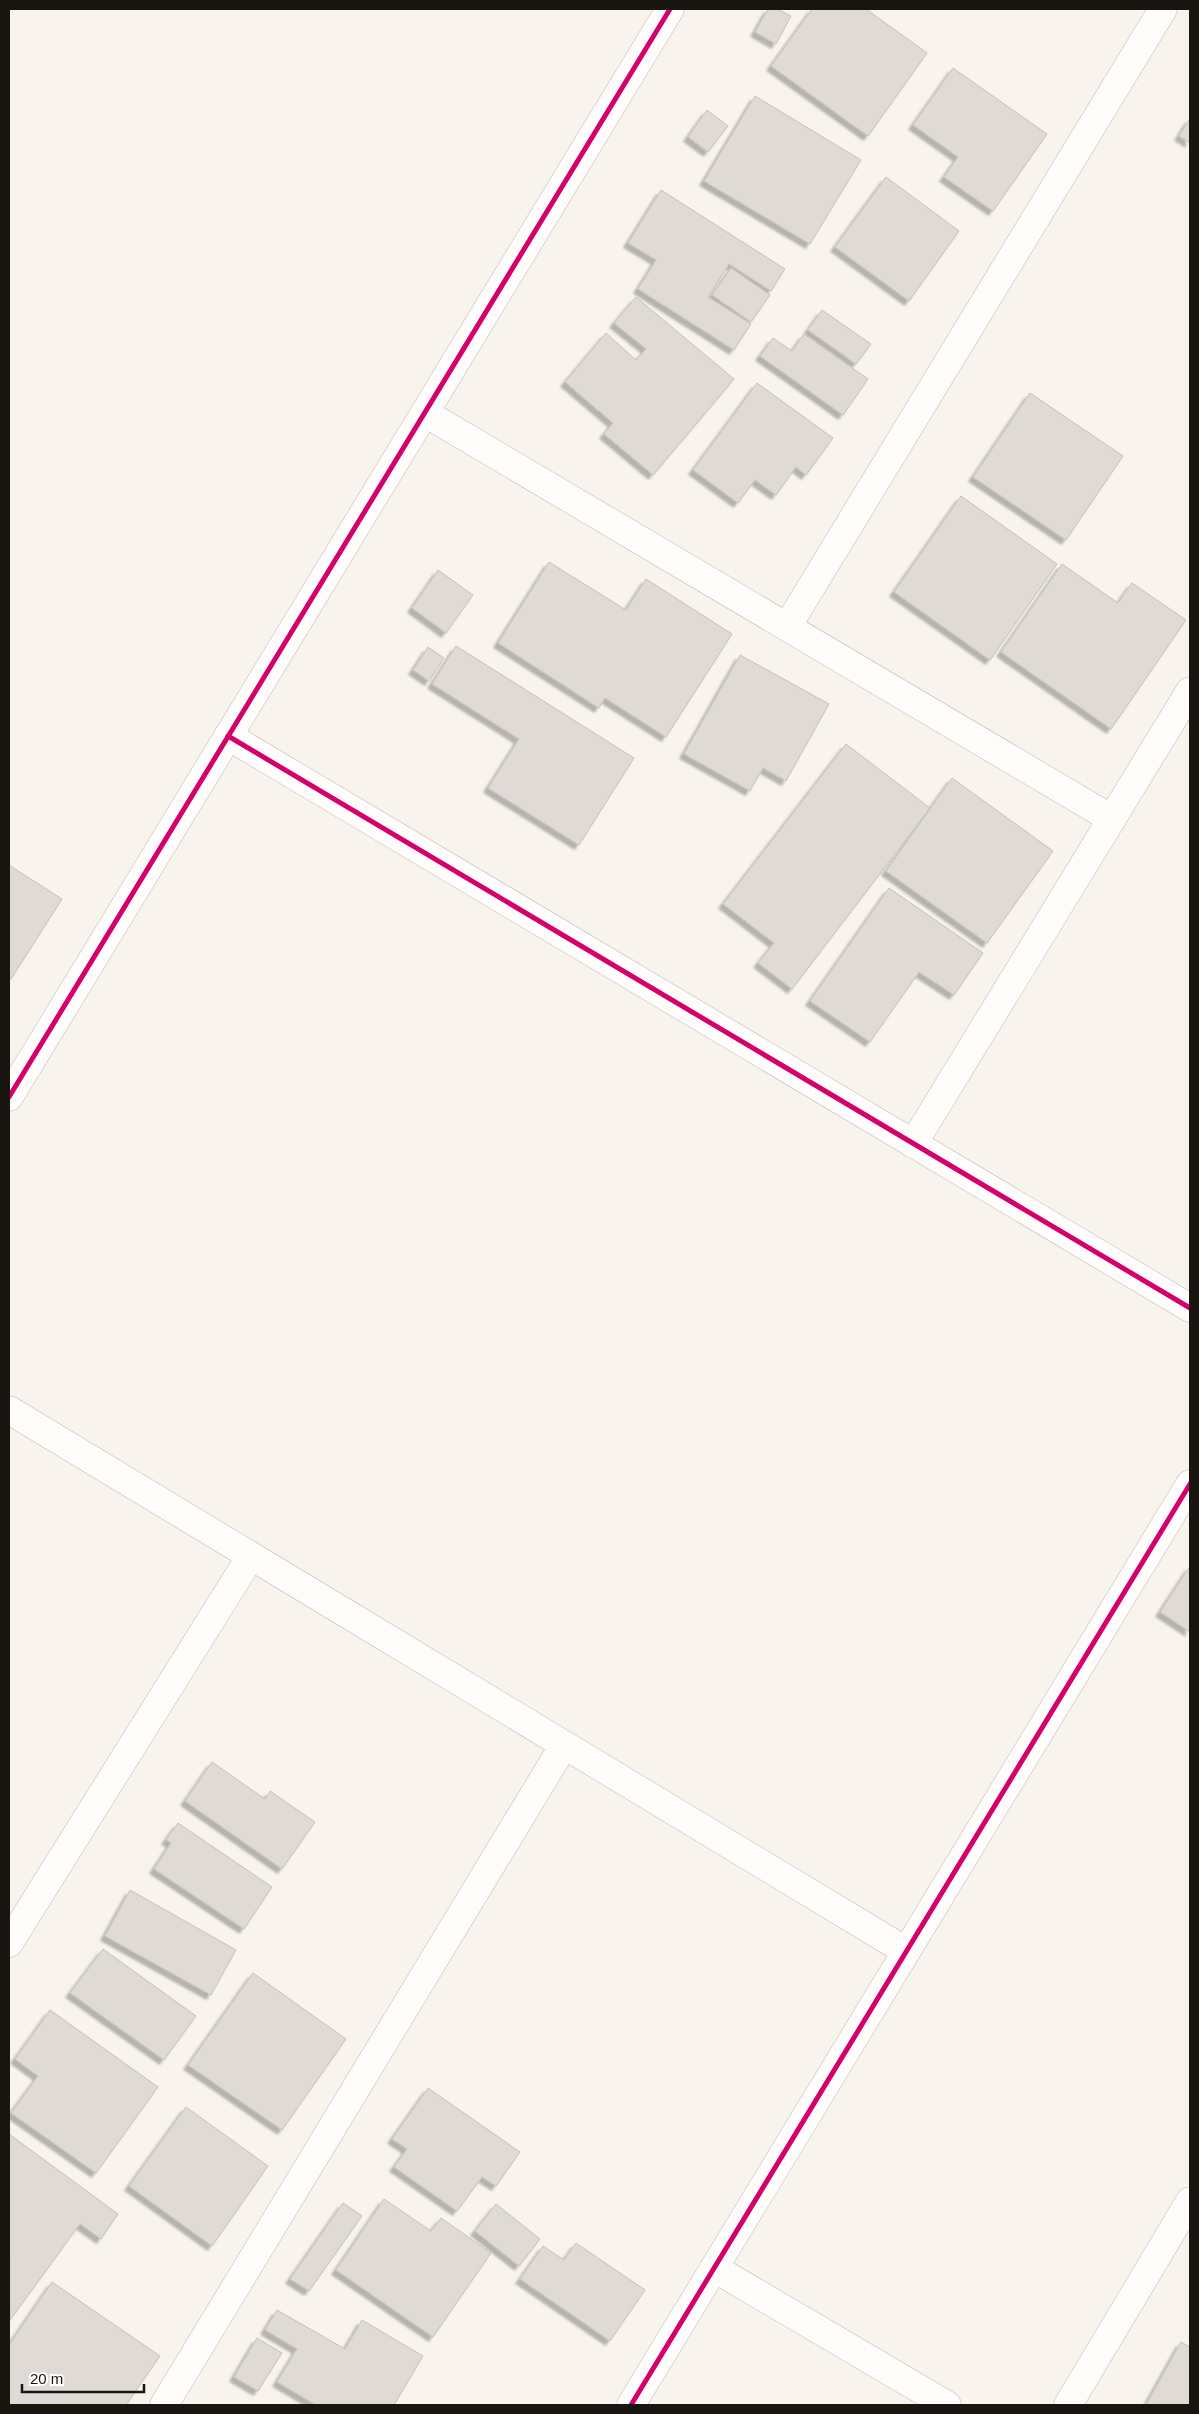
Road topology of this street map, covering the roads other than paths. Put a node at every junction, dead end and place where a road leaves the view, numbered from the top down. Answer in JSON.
{"nodes":[{"id":1,"x":670,"y":9,"type":"edge"},
{"id":2,"x":1164,"y":9,"type":"edge"},
{"id":3,"x":425,"y":413,"type":"junction"},
{"id":4,"x":787,"y":627,"type":"junction"},
{"id":5,"x":1190,"y":691,"type":"edge"},
{"id":6,"x":228,"y":736,"type":"junction"},
{"id":7,"x":1112,"y":819,"type":"junction"},
{"id":8,"x":9,"y":1097,"type":"edge"},
{"id":9,"x":913,"y":1144,"type":"junction"},
{"id":10,"x":1190,"y":1308,"type":"edge"},
{"id":11,"x":9,"y":1410,"type":"edge"},
{"id":12,"x":1190,"y":1484,"type":"edge"},
{"id":13,"x":251,"y":1556,"type":"junction"},
{"id":14,"x":564,"y":1745,"type":"junction"},
{"id":15,"x":9,"y":1944,"type":"edge"},
{"id":16,"x":906,"y":1952,"type":"junction"},
{"id":17,"x":1190,"y":2201,"type":"edge"},
{"id":18,"x":714,"y":2268,"type":"junction"},
{"id":19,"x":164,"y":2405,"type":"edge"},
{"id":20,"x":631,"y":2405,"type":"edge"},
{"id":21,"x":947,"y":2405,"type":"edge"},
{"id":22,"x":1068,"y":2405,"type":"edge"}],
"edges":[{"from":1,"to":3,"type":"street"},
{"from":2,"to":4,"type":"street"},
{"from":3,"to":4,"type":"street"},
{"from":3,"to":6,"type":"street"},
{"from":4,"to":7,"type":"street"},
{"from":5,"to":7,"type":"street"},
{"from":6,"to":8,"type":"street"},
{"from":6,"to":9,"type":"street"},
{"from":7,"to":9,"type":"street"},
{"from":9,"to":10,"type":"street"},
{"from":11,"to":13,"type":"street"},
{"from":12,"to":16,"type":"street"},
{"from":13,"to":14,"type":"street"},
{"from":13,"to":15,"type":"street"},
{"from":14,"to":16,"type":"street"},
{"from":14,"to":19,"type":"street"},
{"from":16,"to":18,"type":"street"},
{"from":17,"to":22,"type":"street"},
{"from":18,"to":20,"type":"street"},
{"from":18,"to":21,"type":"street"}]}
